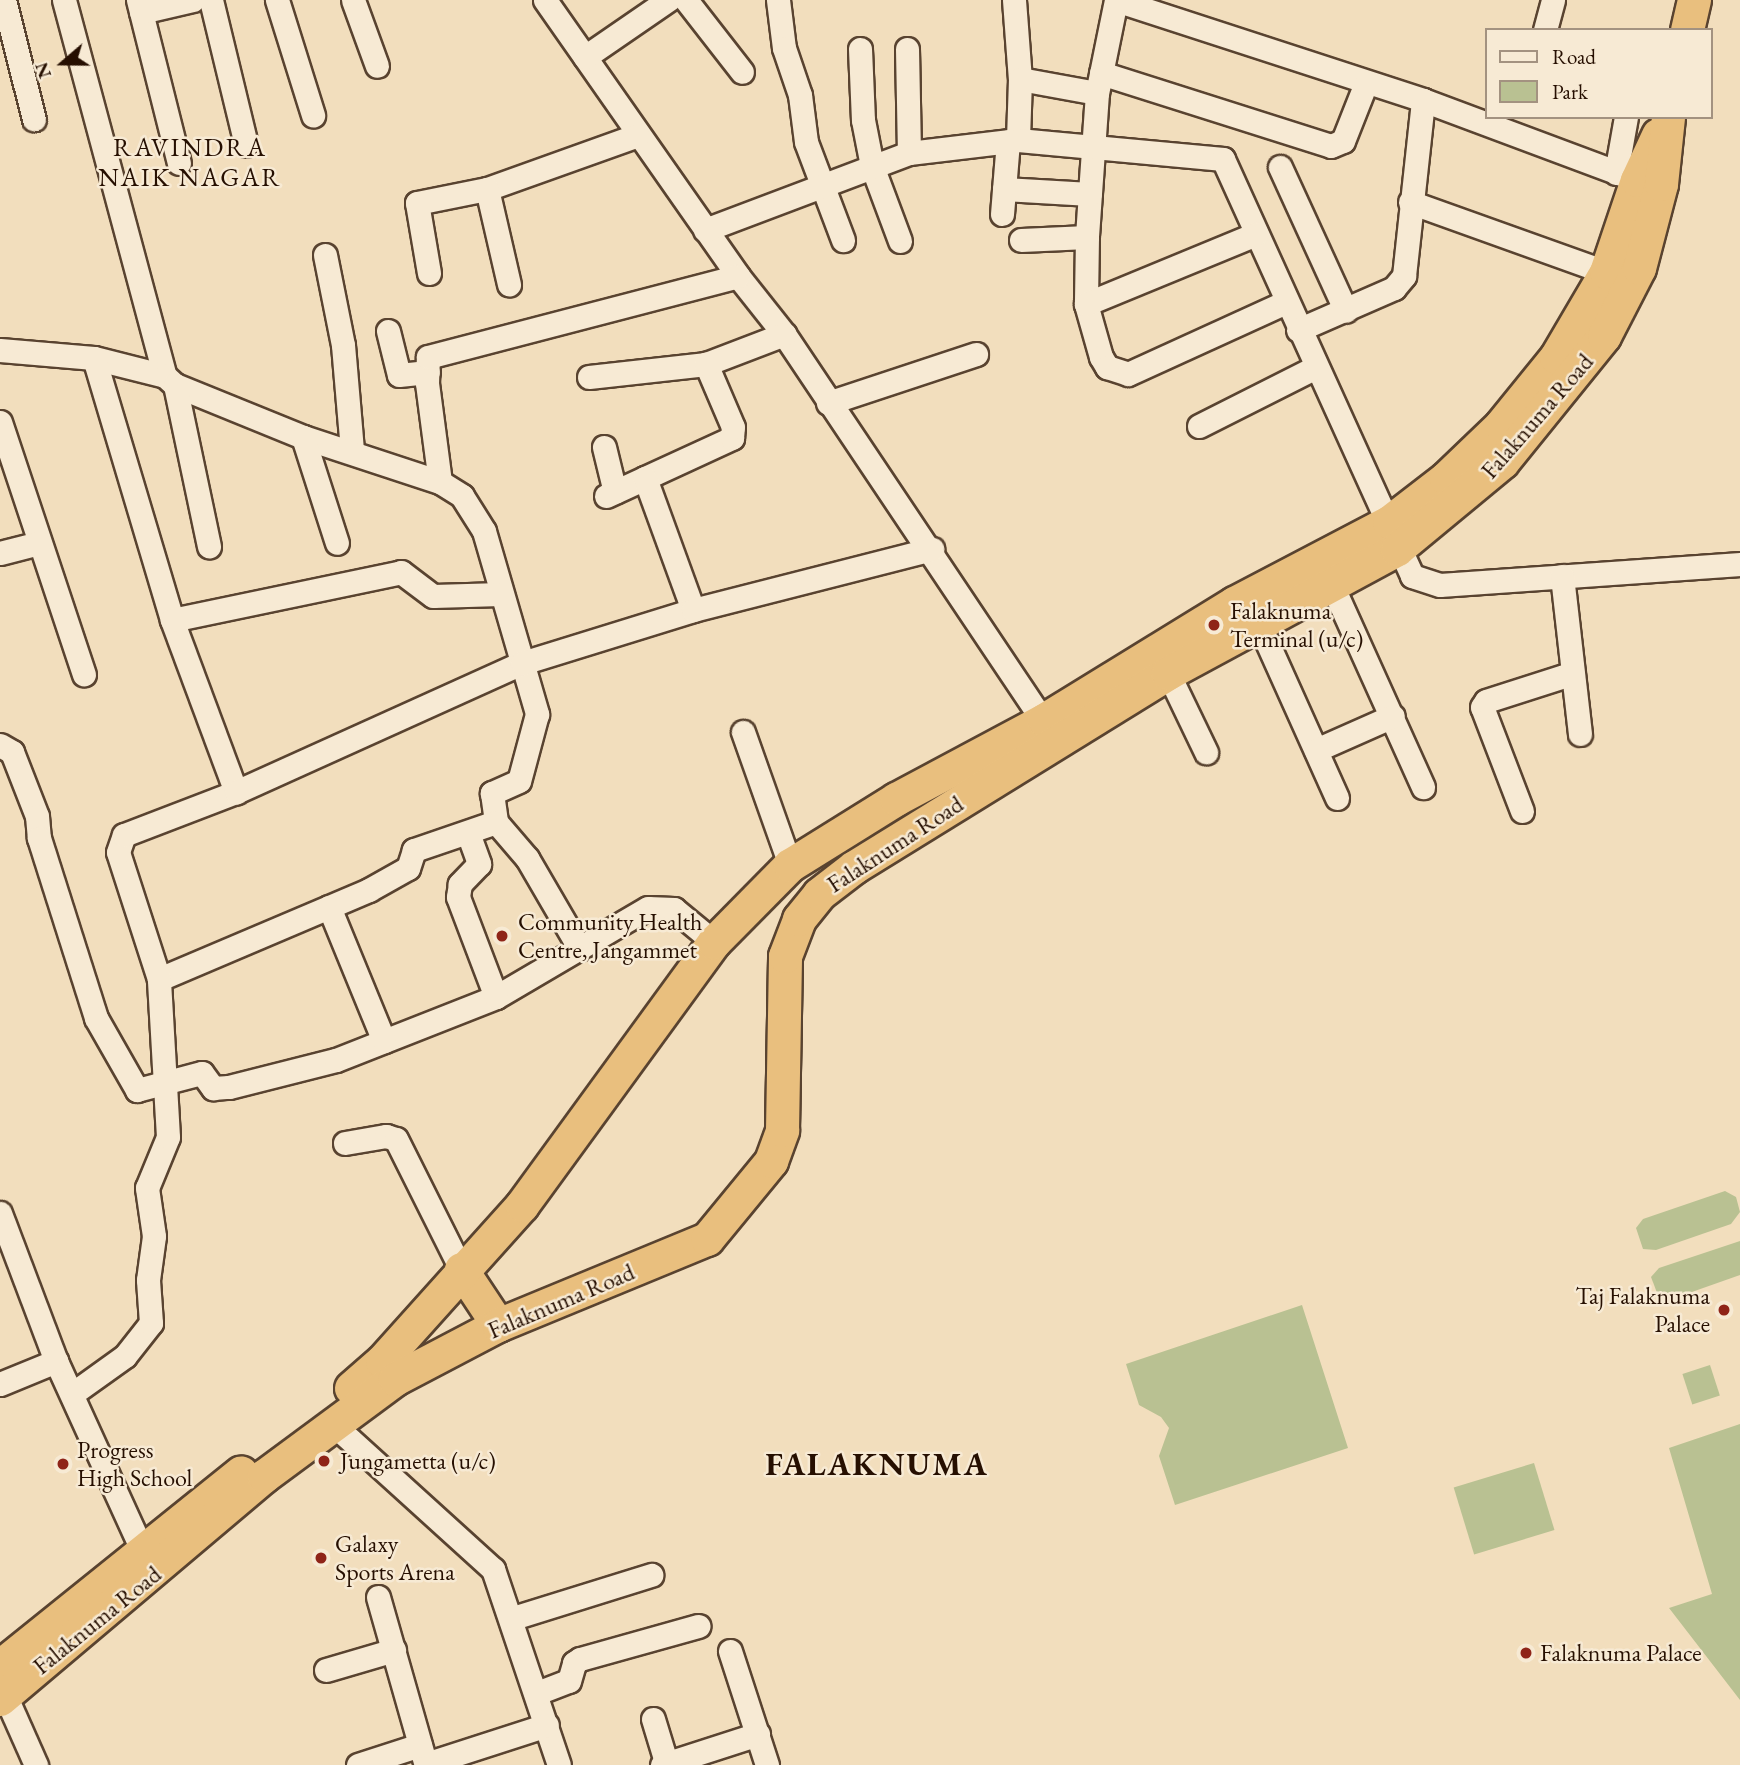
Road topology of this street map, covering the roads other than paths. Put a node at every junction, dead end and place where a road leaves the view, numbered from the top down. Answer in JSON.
{"nodes":[{"id":1,"x":4,"y":0,"type":"edge"},
{"id":2,"x":64,"y":0,"type":"edge"},
{"id":3,"x":193,"y":0,"type":"edge"},
{"id":4,"x":211,"y":0,"type":"edge"},
{"id":5,"x":277,"y":0,"type":"edge"},
{"id":6,"x":354,"y":0,"type":"edge"},
{"id":7,"x":545,"y":0,"type":"edge"},
{"id":8,"x":668,"y":0,"type":"edge"},
{"id":9,"x":686,"y":0,"type":"edge"},
{"id":10,"x":778,"y":0,"type":"edge"},
{"id":11,"x":1014,"y":0,"type":"edge"},
{"id":12,"x":1116,"y":0,"type":"edge"},
{"id":13,"x":1553,"y":0,"type":"edge"},
{"id":14,"x":1694,"y":0,"type":"edge"},
{"id":15,"x":140,"y":6,"type":"edge"},
{"id":16,"x":1549,"y":28,"type":"edge"},
{"id":17,"x":1687,"y":28,"type":"edge"},
{"id":18,"x":860,"y":48,"type":"dead end"},
{"id":19,"x":907,"y":49,"type":"dead end"},
{"id":20,"x":585,"y":57,"type":"junction"},
{"id":21,"x":377,"y":66,"type":"dead end"},
{"id":22,"x":742,"y":72,"type":"dead end"},
{"id":23,"x":1020,"y":79,"type":"junction"},
{"id":24,"x":1099,"y":83,"type":"junction"},
{"id":25,"x":1366,"y":83,"type":"junction"},
{"id":26,"x":1423,"y":100,"type":"junction"},
{"id":27,"x":313,"y":115,"type":"dead end"},
{"id":28,"x":34,"y":119,"type":"dead end"},
{"id":29,"x":1626,"y":119,"type":"edge"},
{"id":30,"x":1666,"y":119,"type":"edge"},
{"id":31,"x":1667,"y":119,"type":"edge"},
{"id":32,"x":638,"y":135,"type":"junction"},
{"id":33,"x":1013,"y":141,"type":"junction"},
{"id":34,"x":246,"y":145,"type":"dead end"},
{"id":35,"x":1093,"y":150,"type":"junction"},
{"id":36,"x":909,"y":153,"type":"junction"},
{"id":37,"x":179,"y":163,"type":"dead end"},
{"id":38,"x":872,"y":166,"type":"junction"},
{"id":39,"x":1280,"y":167,"type":"dead end"},
{"id":40,"x":1627,"y":177,"type":"junction"},
{"id":41,"x":823,"y":185,"type":"junction"},
{"id":42,"x":487,"y":189,"type":"junction"},
{"id":43,"x":1004,"y":189,"type":"junction"},
{"id":44,"x":1090,"y":194,"type":"junction"},
{"id":45,"x":1410,"y":202,"type":"junction"},
{"id":46,"x":1002,"y":214,"type":"dead end"},
{"id":47,"x":705,"y":230,"type":"junction"},
{"id":48,"x":1256,"y":234,"type":"junction"},
{"id":49,"x":1087,"y":237,"type":"junction"},
{"id":50,"x":843,"y":240,"type":"dead end"},
{"id":51,"x":1021,"y":240,"type":"dead end"},
{"id":52,"x":900,"y":241,"type":"dead end"},
{"id":53,"x":325,"y":255,"type":"dead end"},
{"id":54,"x":1606,"y":272,"type":"junction"},
{"id":55,"x":429,"y":274,"type":"dead end"},
{"id":56,"x":738,"y":276,"type":"junction"},
{"id":57,"x":509,"y":284,"type":"dead end"},
{"id":58,"x":1284,"y":303,"type":"junction"},
{"id":59,"x":1086,"y":304,"type":"junction"},
{"id":60,"x":1346,"y":312,"type":"junction"},
{"id":61,"x":1298,"y":330,"type":"junction"},
{"id":62,"x":388,"y":331,"type":"dead end"},
{"id":63,"x":784,"y":334,"type":"junction"},
{"id":64,"x":0,"y":350,"type":"edge"},
{"id":65,"x":976,"y":354,"type":"dead end"},
{"id":66,"x":94,"y":358,"type":"junction"},
{"id":67,"x":706,"y":365,"type":"junction"},
{"id":68,"x":1316,"y":368,"type":"junction"},
{"id":69,"x":428,"y":372,"type":"junction"},
{"id":70,"x":589,"y":377,"type":"dead end"},
{"id":71,"x":170,"y":381,"type":"junction"},
{"id":72,"x":1543,"y":394,"type":"junction"},
{"id":73,"x":828,"y":403,"type":"junction"},
{"id":74,"x":0,"y":422,"type":"edge"},
{"id":75,"x":1199,"y":426,"type":"dead end"},
{"id":76,"x":303,"y":438,"type":"junction"},
{"id":77,"x":604,"y":447,"type":"dead end"},
{"id":78,"x":352,"y":451,"type":"junction"},
{"id":79,"x":5,"y":455,"type":"edge"},
{"id":80,"x":645,"y":478,"type":"junction"},
{"id":81,"x":440,"y":482,"type":"junction"},
{"id":82,"x":1393,"y":535,"type":"junction"},
{"id":83,"x":39,"y":543,"type":"junction"},
{"id":84,"x":337,"y":543,"type":"dead end"},
{"id":85,"x":209,"y":545,"type":"dead end"},
{"id":86,"x":932,"y":549,"type":"junction"},
{"id":87,"x":0,"y":553,"type":"edge"},
{"id":88,"x":1740,"y":564,"type":"edge"},
{"id":89,"x":1562,"y":576,"type":"junction"},
{"id":90,"x":1331,"y":583,"type":"junction"},
{"id":91,"x":501,"y":594,"type":"junction"},
{"id":92,"x":693,"y":610,"type":"junction"},
{"id":93,"x":172,"y":620,"type":"junction"},
{"id":94,"x":1258,"y":622,"type":"junction"},
{"id":95,"x":522,"y":663,"type":"junction"},
{"id":96,"x":1168,"y":673,"type":"junction"},
{"id":97,"x":1573,"y":673,"type":"junction"},
{"id":98,"x":84,"y":674,"type":"dead end"},
{"id":99,"x":1393,"y":716,"type":"junction"},
{"id":100,"x":1050,"y":731,"type":"junction"},
{"id":101,"x":743,"y":733,"type":"dead end"},
{"id":102,"x":1580,"y":734,"type":"dead end"},
{"id":103,"x":0,"y":745,"type":"edge"},
{"id":104,"x":1315,"y":750,"type":"junction"},
{"id":105,"x":1206,"y":752,"type":"dead end"},
{"id":106,"x":1423,"y":787,"type":"dead end"},
{"id":107,"x":236,"y":792,"type":"junction"},
{"id":108,"x":1337,"y":798,"type":"dead end"},
{"id":109,"x":1522,"y":811,"type":"dead end"},
{"id":110,"x":496,"y":822,"type":"junction"},
{"id":111,"x":468,"y":833,"type":"junction"},
{"id":112,"x":790,"y":865,"type":"junction"},
{"id":113,"x":329,"y":907,"type":"junction"},
{"id":114,"x":714,"y":942,"type":"junction"},
{"id":115,"x":580,"y":949,"type":"junction"},
{"id":116,"x":159,"y":979,"type":"junction"},
{"id":117,"x":496,"y":997,"type":"junction"},
{"id":118,"x":384,"y":1041,"type":"junction"},
{"id":119,"x":166,"y":1080,"type":"junction"},
{"id":120,"x":345,"y":1143,"type":"dead end"},
{"id":121,"x":0,"y":1213,"type":"edge"},
{"id":122,"x":461,"y":1269,"type":"junction"},
{"id":123,"x":498,"y":1325,"type":"junction"},
{"id":124,"x":56,"y":1361,"type":"junction"},
{"id":125,"x":0,"y":1384,"type":"edge"},
{"id":126,"x":72,"y":1394,"type":"junction"},
{"id":127,"x":334,"y":1424,"type":"junction"},
{"id":128,"x":142,"y":1550,"type":"junction"},
{"id":129,"x":651,"y":1575,"type":"dead end"},
{"id":130,"x":378,"y":1597,"type":"dead end"},
{"id":131,"x":513,"y":1618,"type":"junction"},
{"id":132,"x":698,"y":1626,"type":"dead end"},
{"id":133,"x":394,"y":1650,"type":"junction"},
{"id":134,"x":730,"y":1651,"type":"dead end"},
{"id":135,"x":326,"y":1670,"type":"dead end"},
{"id":136,"x":2,"y":1687,"type":"edge"},
{"id":137,"x":537,"y":1693,"type":"junction"},
{"id":138,"x":653,"y":1719,"type":"dead end"},
{"id":139,"x":547,"y":1725,"type":"junction"},
{"id":140,"x":758,"y":1734,"type":"junction"},
{"id":141,"x":424,"y":1758,"type":"edge"},
{"id":142,"x":36,"y":1765,"type":"edge"},
{"id":143,"x":358,"y":1765,"type":"edge"},
{"id":144,"x":559,"y":1765,"type":"edge"},
{"id":145,"x":665,"y":1765,"type":"edge"},
{"id":146,"x":767,"y":1765,"type":"edge"}],
"edges":[{"from":1,"to":28,"type":"street"},
{"from":2,"to":71,"type":"street"},
{"from":3,"to":15,"type":"street"},
{"from":4,"to":34,"type":"street"},
{"from":5,"to":27,"type":"street"},
{"from":6,"to":21,"type":"street"},
{"from":7,"to":20,"type":"street"},
{"from":8,"to":20,"type":"street"},
{"from":9,"to":22,"type":"street"},
{"from":10,"to":41,"type":"street"},
{"from":11,"to":23,"type":"street"},
{"from":12,"to":24,"type":"street"},
{"from":12,"to":25,"type":"street"},
{"from":13,"to":16,"type":"street"},
{"from":14,"to":17,"type":"highway"},
{"from":15,"to":37,"type":"street"},
{"from":18,"to":38,"type":"street"},
{"from":19,"to":36,"type":"street"},
{"from":20,"to":32,"type":"street"},
{"from":23,"to":24,"type":"street"},
{"from":23,"to":33,"type":"street"},
{"from":24,"to":25,"type":"street"},
{"from":24,"to":35,"type":"street"},
{"from":25,"to":26,"type":"street"},
{"from":26,"to":40,"type":"street"},
{"from":26,"to":45,"type":"street"},
{"from":29,"to":40,"type":"street"},
{"from":30,"to":40,"type":"highway","name":"Falaknuma Road"},
{"from":31,"to":72,"type":"highway","name":"Falaknuma Road"},
{"from":32,"to":42,"type":"street"},
{"from":32,"to":47,"type":"street"},
{"from":33,"to":35,"type":"street"},
{"from":33,"to":36,"type":"street"},
{"from":33,"to":43,"type":"street"},
{"from":35,"to":44,"type":"street"},
{"from":35,"to":48,"type":"street"},
{"from":36,"to":38,"type":"street"},
{"from":38,"to":41,"type":"street"},
{"from":38,"to":52,"type":"street"},
{"from":39,"to":60,"type":"street"},
{"from":40,"to":54,"type":"highway","name":"Falaknuma Road"},
{"from":41,"to":47,"type":"street"},
{"from":41,"to":50,"type":"street"},
{"from":42,"to":55,"type":"street"},
{"from":42,"to":57,"type":"street"},
{"from":43,"to":44,"type":"street"},
{"from":43,"to":46,"type":"street"},
{"from":44,"to":49,"type":"street"},
{"from":45,"to":54,"type":"street"},
{"from":45,"to":60,"type":"street"},
{"from":47,"to":56,"type":"street"},
{"from":48,"to":58,"type":"street"},
{"from":48,"to":59,"type":"street"},
{"from":49,"to":51,"type":"street"},
{"from":49,"to":59,"type":"street"},
{"from":53,"to":78,"type":"street"},
{"from":54,"to":72,"type":"highway","name":"Falaknuma Road"},
{"from":56,"to":63,"type":"street"},
{"from":56,"to":69,"type":"street"},
{"from":58,"to":59,"type":"street"},
{"from":58,"to":61,"type":"street"},
{"from":60,"to":61,"type":"street"},
{"from":61,"to":68,"type":"street"},
{"from":62,"to":69,"type":"street"},
{"from":63,"to":67,"type":"street"},
{"from":63,"to":73,"type":"street"},
{"from":64,"to":66,"type":"street"},
{"from":65,"to":73,"type":"street"},
{"from":66,"to":71,"type":"street"},
{"from":66,"to":93,"type":"street"},
{"from":67,"to":70,"type":"street"},
{"from":67,"to":80,"type":"street"},
{"from":68,"to":75,"type":"street"},
{"from":68,"to":82,"type":"street"},
{"from":69,"to":81,"type":"street"},
{"from":71,"to":76,"type":"street"},
{"from":71,"to":85,"type":"street"},
{"from":72,"to":82,"type":"highway","name":"Falaknuma Road"},
{"from":73,"to":86,"type":"street"},
{"from":74,"to":79,"type":"street"},
{"from":76,"to":78,"type":"street"},
{"from":76,"to":84,"type":"street"},
{"from":77,"to":80,"type":"street"},
{"from":78,"to":81,"type":"street"},
{"from":79,"to":83,"type":"street"},
{"from":80,"to":92,"type":"street"},
{"from":81,"to":91,"type":"street"},
{"from":82,"to":89,"type":"street"},
{"from":82,"to":90,"type":"highway","name":"Falaknuma Road"},
{"from":82,"to":100,"type":"highway","name":"Falaknuma Road"},
{"from":83,"to":87,"type":"street"},
{"from":83,"to":98,"type":"street"},
{"from":86,"to":92,"type":"street"},
{"from":86,"to":100,"type":"street"},
{"from":88,"to":89,"type":"street"},
{"from":89,"to":97,"type":"street"},
{"from":90,"to":94,"type":"highway","name":"Falaknuma Road"},
{"from":90,"to":99,"type":"street"},
{"from":91,"to":93,"type":"street"},
{"from":91,"to":95,"type":"street"},
{"from":92,"to":95,"type":"street"},
{"from":93,"to":107,"type":"street"},
{"from":94,"to":96,"type":"highway","name":"Falaknuma Road"},
{"from":94,"to":104,"type":"street"},
{"from":95,"to":107,"type":"street"},
{"from":95,"to":110,"type":"street"},
{"from":96,"to":100,"type":"highway","name":"Falaknuma Road"},
{"from":96,"to":105,"type":"street"},
{"from":97,"to":102,"type":"street"},
{"from":97,"to":109,"type":"street"},
{"from":99,"to":104,"type":"street"},
{"from":99,"to":106,"type":"street"},
{"from":100,"to":112,"type":"highway","name":"Falaknuma Road"},
{"from":100,"to":123,"type":"highway","name":"Falaknuma Road"},
{"from":101,"to":112,"type":"street"},
{"from":103,"to":119,"type":"street"},
{"from":104,"to":108,"type":"street"},
{"from":107,"to":116,"type":"street"},
{"from":110,"to":111,"type":"street"},
{"from":110,"to":115,"type":"street"},
{"from":111,"to":113,"type":"street"},
{"from":111,"to":117,"type":"street"},
{"from":112,"to":114,"type":"highway","name":"Falaknuma Road"},
{"from":113,"to":116,"type":"street"},
{"from":113,"to":118,"type":"street"},
{"from":114,"to":115,"type":"street"},
{"from":114,"to":122,"type":"highway","name":"Falaknuma Road"},
{"from":115,"to":117,"type":"street"},
{"from":116,"to":119,"type":"street"},
{"from":117,"to":118,"type":"street"},
{"from":118,"to":119,"type":"street"},
{"from":119,"to":126,"type":"street"},
{"from":120,"to":122,"type":"street"},
{"from":121,"to":124,"type":"street"},
{"from":122,"to":123,"type":"highway"},
{"from":122,"to":128,"type":"highway","name":"Falaknuma Road"},
{"from":123,"to":127,"type":"highway","name":"Falaknuma Road"},
{"from":124,"to":125,"type":"street"},
{"from":124,"to":126,"type":"street"},
{"from":126,"to":128,"type":"street"},
{"from":127,"to":131,"type":"street"},
{"from":127,"to":136,"type":"highway","name":"Falaknuma Road"},
{"from":128,"to":136,"type":"highway","name":"Falaknuma Road"},
{"from":129,"to":131,"type":"street"},
{"from":130,"to":133,"type":"street"},
{"from":131,"to":137,"type":"street"},
{"from":132,"to":137,"type":"street"},
{"from":133,"to":135,"type":"street"},
{"from":133,"to":141,"type":"street"},
{"from":134,"to":140,"type":"street"},
{"from":136,"to":142,"type":"street"},
{"from":137,"to":139,"type":"street"},
{"from":138,"to":145,"type":"street"},
{"from":139,"to":141,"type":"street"},
{"from":139,"to":144,"type":"street"},
{"from":140,"to":145,"type":"street"},
{"from":140,"to":146,"type":"street"},
{"from":141,"to":143,"type":"street"}]}
